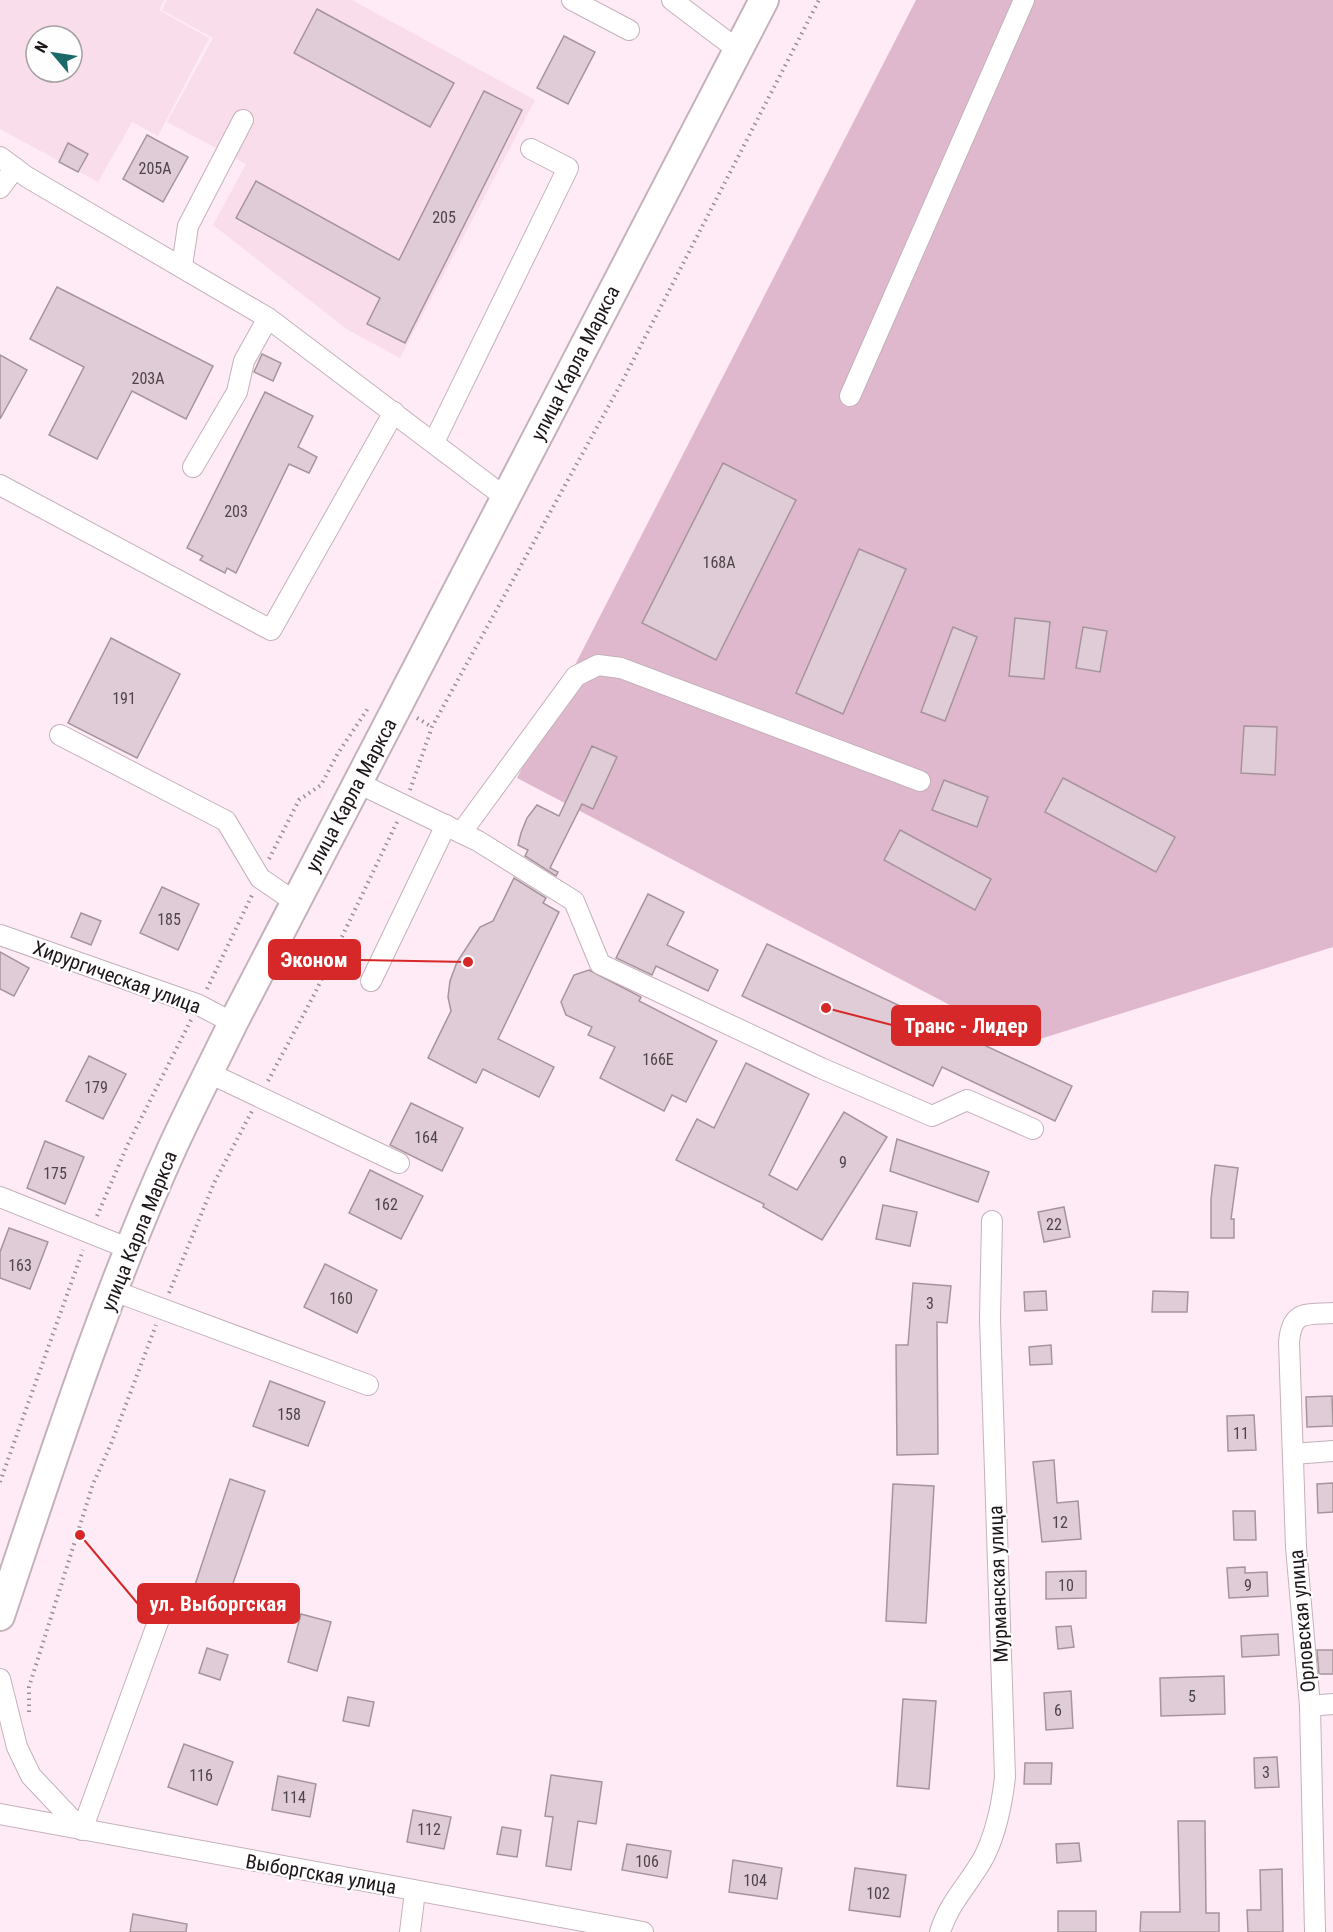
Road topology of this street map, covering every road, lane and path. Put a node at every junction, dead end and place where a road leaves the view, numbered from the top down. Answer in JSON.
{"nodes":[{"id":1,"x":572,"y":0,"type":"edge"},
{"id":2,"x":672,"y":0,"type":"edge"},
{"id":3,"x":764,"y":0,"type":"edge"},
{"id":4,"x":819,"y":0,"type":"edge"},
{"id":5,"x":1024,"y":0,"type":"edge"},
{"id":6,"x":629,"y":30,"type":"dead end"},
{"id":7,"x":738,"y":50,"type":"junction"},
{"id":8,"x":243,"y":120,"type":"dead end"},
{"id":9,"x":531,"y":149,"type":"dead end"},
{"id":10,"x":7,"y":163,"type":"edge"},
{"id":11,"x":0,"y":188,"type":"edge"},
{"id":12,"x":182,"y":266,"type":"junction"},
{"id":13,"x":268,"y":318,"type":"junction"},
{"id":14,"x":850,"y":396,"type":"dead end"},
{"id":15,"x":394,"y":412,"type":"junction"},
{"id":16,"x":434,"y":442,"type":"junction"},
{"id":17,"x":193,"y":467,"type":"dead end"},
{"id":18,"x":0,"y":485,"type":"edge"},
{"id":19,"x":506,"y":498,"type":"junction"},
{"id":20,"x":384,"y":705,"type":"junction"},
{"id":21,"x":432,"y":727,"type":"junction"},
{"id":22,"x":60,"y":735,"type":"dead end"},
{"id":23,"x":920,"y":781,"type":"dead end"},
{"id":24,"x":358,"y":783,"type":"junction"},
{"id":25,"x":404,"y":806,"type":"junction"},
{"id":26,"x":454,"y":829,"type":"junction"},
{"id":27,"x":260,"y":878,"type":"junction"},
{"id":28,"x":295,"y":902,"type":"junction"},
{"id":29,"x":0,"y":935,"type":"edge"},
{"id":30,"x":371,"y":981,"type":"dead end"},
{"id":31,"x":199,"y":1005,"type":"junction"},
{"id":32,"x":232,"y":1023,"type":"junction"},
{"id":33,"x":209,"y":1072,"type":"junction"},
{"id":34,"x":259,"y":1097,"type":"junction"},
{"id":35,"x":1033,"y":1130,"type":"dead end"},
{"id":36,"x":399,"y":1163,"type":"dead end"},
{"id":37,"x":0,"y":1197,"type":"edge"},
{"id":38,"x":992,"y":1221,"type":"dead end"},
{"id":39,"x":90,"y":1232,"type":"junction"},
{"id":40,"x":130,"y":1249,"type":"junction"},
{"id":41,"x":114,"y":1291,"type":"junction"},
{"id":42,"x":163,"y":1308,"type":"junction"},
{"id":43,"x":1333,"y":1313,"type":"edge"},
{"id":44,"x":368,"y":1385,"type":"dead end"},
{"id":45,"x":1333,"y":1451,"type":"edge"},
{"id":46,"x":1293,"y":1454,"type":"junction"},
{"id":47,"x":0,"y":1482,"type":"edge"},
{"id":48,"x":0,"y":1616,"type":"edge"},
{"id":49,"x":158,"y":1622,"type":"dead end"},
{"id":50,"x":0,"y":1679,"type":"edge"},
{"id":51,"x":1333,"y":1704,"type":"edge"},
{"id":52,"x":1310,"y":1706,"type":"junction"},
{"id":53,"x":17,"y":1747,"type":"junction"},
{"id":54,"x":0,"y":1814,"type":"edge"},
{"id":55,"x":82,"y":1830,"type":"junction"},
{"id":56,"x":415,"y":1891,"type":"junction"},
{"id":57,"x":410,"y":1932,"type":"edge"},
{"id":58,"x":643,"y":1932,"type":"edge"},
{"id":59,"x":940,"y":1932,"type":"edge"},
{"id":60,"x":1315,"y":1932,"type":"edge"}],
"edges":[{"from":1,"to":6,"type":"street"},
{"from":2,"to":7,"type":"street"},
{"from":3,"to":7,"type":"highway","name":"улица Карла Маркса"},
{"from":4,"to":21,"type":"path"},
{"from":5,"to":14,"type":"street"},
{"from":7,"to":19,"type":"highway","name":"улица Карла Маркса"},
{"from":8,"to":12,"type":"street"},
{"from":9,"to":16,"type":"street"},
{"from":10,"to":11,"type":"street"},
{"from":10,"to":12,"type":"street"},
{"from":12,"to":13,"type":"street"},
{"from":13,"to":15,"type":"street"},
{"from":13,"to":17,"type":"street"},
{"from":15,"to":16,"type":"street"},
{"from":15,"to":18,"type":"street"},
{"from":16,"to":19,"type":"street"},
{"from":19,"to":20,"type":"highway","name":"улица Карла Маркса"},
{"from":20,"to":21,"type":"path"},
{"from":20,"to":24,"type":"highway","name":"улица Карла Маркса"},
{"from":20,"to":27,"type":"path"},
{"from":21,"to":25,"type":"path"},
{"from":22,"to":27,"type":"street"},
{"from":23,"to":26,"type":"street"},
{"from":24,"to":25,"type":"street"},
{"from":24,"to":28,"type":"highway","name":"улица Карла Маркса"},
{"from":25,"to":26,"type":"street"},
{"from":25,"to":34,"type":"path"},
{"from":26,"to":30,"type":"street"},
{"from":26,"to":35,"type":"street"},
{"from":27,"to":28,"type":"street"},
{"from":27,"to":31,"type":"path"},
{"from":28,"to":32,"type":"highway","name":"улица Карла Маркса"},
{"from":29,"to":31,"type":"street","name":"Хирургическая улица"},
{"from":31,"to":32,"type":"street","name":"Хирургическая улица"},
{"from":31,"to":39,"type":"path"},
{"from":32,"to":33,"type":"highway","name":"улица Карла Маркса"},
{"from":33,"to":34,"type":"street"},
{"from":33,"to":40,"type":"highway","name":"улица Карла Маркса"},
{"from":34,"to":36,"type":"street"},
{"from":34,"to":42,"type":"path"},
{"from":37,"to":39,"type":"street"},
{"from":38,"to":59,"type":"street","name":"Мурманская улица"},
{"from":39,"to":40,"type":"street"},
{"from":39,"to":47,"type":"path"},
{"from":40,"to":41,"type":"highway","name":"улица Карла Маркса"},
{"from":41,"to":42,"type":"street"},
{"from":41,"to":48,"type":"highway","name":"улица Карла Маркса"},
{"from":42,"to":44,"type":"street"},
{"from":42,"to":53,"type":"path"},
{"from":43,"to":46,"type":"street","name":"Орловская улица"},
{"from":45,"to":46,"type":"street"},
{"from":46,"to":52,"type":"street","name":"Орловская улица"},
{"from":49,"to":55,"type":"street"},
{"from":50,"to":53,"type":"street"},
{"from":51,"to":52,"type":"street"},
{"from":52,"to":60,"type":"street","name":"Орловская улица"},
{"from":53,"to":55,"type":"street"},
{"from":54,"to":55,"type":"street","name":"Выборгская улица"},
{"from":55,"to":56,"type":"street","name":"Выборгская улица"},
{"from":56,"to":57,"type":"street"},
{"from":56,"to":58,"type":"street","name":"Выборгская улица"}]}
